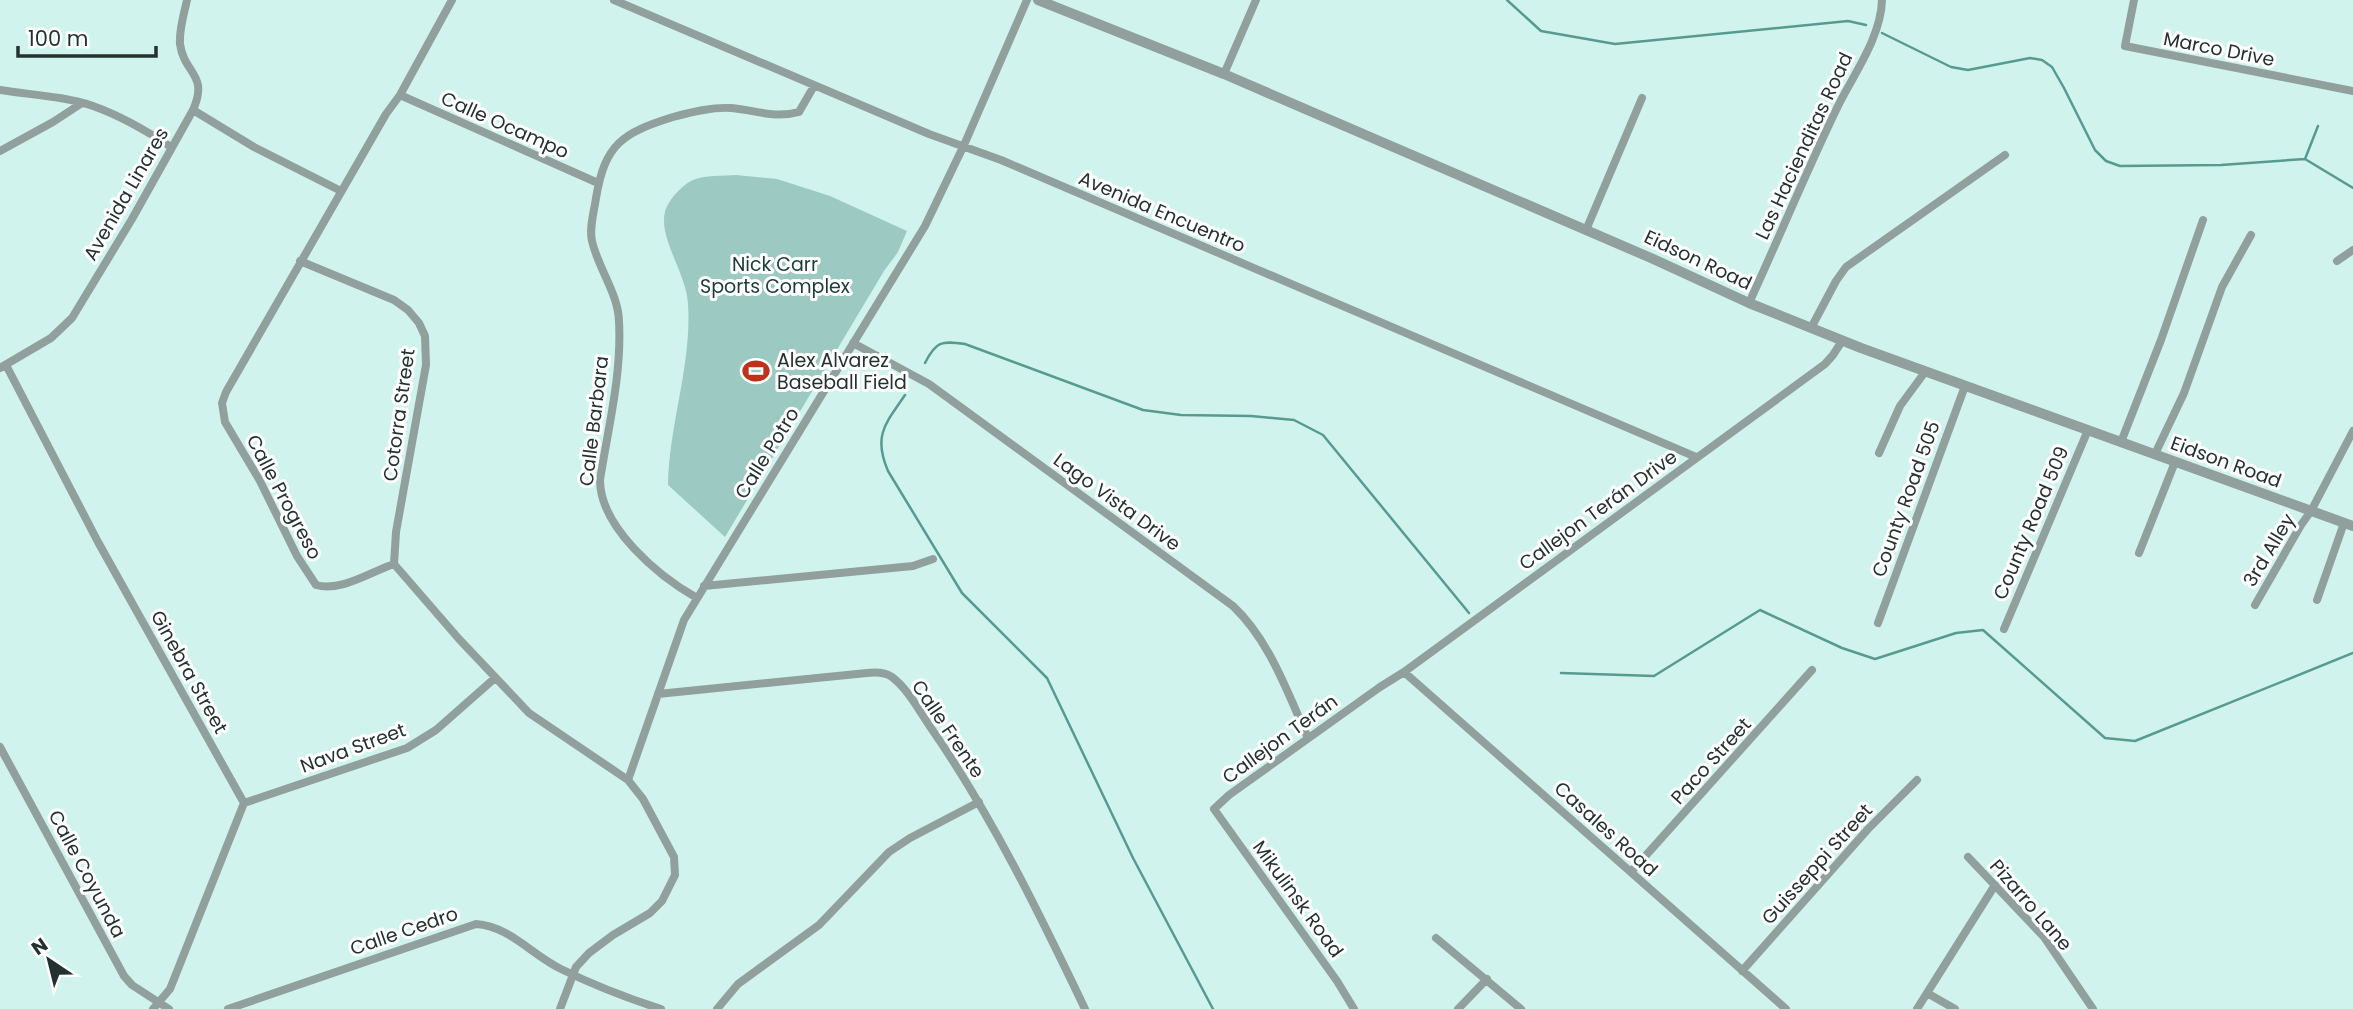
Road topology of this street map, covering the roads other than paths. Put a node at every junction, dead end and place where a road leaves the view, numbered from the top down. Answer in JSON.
{"nodes":[{"id":1,"x":187,"y":0,"type":"edge"},
{"id":2,"x":452,"y":0,"type":"edge"},
{"id":3,"x":614,"y":0,"type":"edge"},
{"id":4,"x":1027,"y":0,"type":"edge"},
{"id":5,"x":1038,"y":0,"type":"edge"},
{"id":6,"x":1256,"y":0,"type":"edge"},
{"id":7,"x":1882,"y":0,"type":"edge"},
{"id":8,"x":2134,"y":0,"type":"edge"},
{"id":9,"x":1224,"y":74,"type":"junction"},
{"id":10,"x":814,"y":86,"type":"junction"},
{"id":11,"x":0,"y":90,"type":"edge"},
{"id":12,"x":2353,"y":91,"type":"edge"},
{"id":13,"x":400,"y":95,"type":"junction"},
{"id":14,"x":1642,"y":98,"type":"dead end"},
{"id":15,"x":82,"y":103,"type":"junction"},
{"id":16,"x":193,"y":110,"type":"junction"},
{"id":17,"x":964,"y":145,"type":"junction"},
{"id":18,"x":171,"y":148,"type":"junction"},
{"id":19,"x":0,"y":151,"type":"edge"},
{"id":20,"x":2005,"y":155,"type":"dead end"},
{"id":21,"x":598,"y":183,"type":"junction"},
{"id":22,"x":341,"y":191,"type":"junction"},
{"id":23,"x":2203,"y":220,"type":"dead end"},
{"id":24,"x":1586,"y":230,"type":"junction"},
{"id":25,"x":2251,"y":235,"type":"dead end"},
{"id":26,"x":2353,"y":250,"type":"edge"},
{"id":27,"x":300,"y":261,"type":"junction"},
{"id":28,"x":2337,"y":261,"type":"dead end"},
{"id":29,"x":1749,"y":303,"type":"junction"},
{"id":30,"x":1811,"y":328,"type":"junction"},
{"id":31,"x":1842,"y":341,"type":"junction"},
{"id":32,"x":853,"y":343,"type":"junction"},
{"id":33,"x":3,"y":366,"type":"edge"},
{"id":34,"x":1925,"y":372,"type":"junction"},
{"id":35,"x":1965,"y":386,"type":"junction"},
{"id":36,"x":2088,"y":430,"type":"junction"},
{"id":37,"x":2353,"y":431,"type":"edge"},
{"id":38,"x":2121,"y":442,"type":"junction"},
{"id":39,"x":1879,"y":453,"type":"dead end"},
{"id":40,"x":2155,"y":454,"type":"junction"},
{"id":41,"x":1696,"y":457,"type":"junction"},
{"id":42,"x":2175,"y":462,"type":"junction"},
{"id":43,"x":2311,"y":511,"type":"junction"},
{"id":44,"x":2349,"y":525,"type":"edge"},
{"id":45,"x":2139,"y":553,"type":"dead end"},
{"id":46,"x":933,"y":559,"type":"dead end"},
{"id":47,"x":394,"y":564,"type":"junction"},
{"id":48,"x":704,"y":586,"type":"junction"},
{"id":49,"x":696,"y":598,"type":"junction"},
{"id":50,"x":2317,"y":600,"type":"dead end"},
{"id":51,"x":2255,"y":605,"type":"dead end"},
{"id":52,"x":1878,"y":623,"type":"dead end"},
{"id":53,"x":2004,"y":629,"type":"dead end"},
{"id":54,"x":1812,"y":670,"type":"dead end"},
{"id":55,"x":1405,"y":672,"type":"junction"},
{"id":56,"x":495,"y":678,"type":"junction"},
{"id":57,"x":658,"y":694,"type":"junction"},
{"id":58,"x":1366,"y":697,"type":"joint"},
{"id":59,"x":1308,"y":738,"type":"junction"},
{"id":60,"x":0,"y":747,"type":"edge"},
{"id":61,"x":628,"y":780,"type":"junction"},
{"id":62,"x":1917,"y":780,"type":"dead end"},
{"id":63,"x":979,"y":802,"type":"junction"},
{"id":64,"x":244,"y":803,"type":"junction"},
{"id":65,"x":1214,"y":809,"type":"joint"},
{"id":66,"x":1968,"y":857,"type":"dead end"},
{"id":67,"x":1631,"y":872,"type":"junction"},
{"id":68,"x":1995,"y":885,"type":"junction"},
{"id":69,"x":1436,"y":938,"type":"dead end"},
{"id":70,"x":1742,"y":971,"type":"junction"},
{"id":71,"x":573,"y":974,"type":"junction"},
{"id":72,"x":1487,"y":979,"type":"junction"},
{"id":73,"x":1927,"y":993,"type":"junction"},
{"id":74,"x":157,"y":1006,"type":"edge"},
{"id":75,"x":169,"y":1009,"type":"edge"},
{"id":76,"x":228,"y":1009,"type":"edge"},
{"id":77,"x":560,"y":1009,"type":"edge"},
{"id":78,"x":661,"y":1009,"type":"edge"},
{"id":79,"x":717,"y":1009,"type":"edge"},
{"id":80,"x":1085,"y":1009,"type":"edge"},
{"id":81,"x":1354,"y":1009,"type":"edge"},
{"id":82,"x":1458,"y":1009,"type":"edge"},
{"id":83,"x":1521,"y":1009,"type":"edge"},
{"id":84,"x":1786,"y":1009,"type":"edge"},
{"id":85,"x":1917,"y":1009,"type":"edge"},
{"id":86,"x":1955,"y":1009,"type":"edge"},
{"id":87,"x":2093,"y":1009,"type":"edge"}],
"edges":[{"from":1,"to":16,"type":"street","name":"Avenida Linares"},
{"from":2,"to":13,"type":"street","name":"Calle Progreso"},
{"from":3,"to":10,"type":"street","name":"Avenida Encuentro"},
{"from":4,"to":17,"type":"street","name":"Calle Potro"},
{"from":5,"to":9,"type":"street","name":"Eidson Road"},
{"from":6,"to":9,"type":"street"},
{"from":7,"to":29,"type":"street","name":"Las Hacienditas Road"},
{"from":8,"to":12,"type":"street","name":"Marco Drive"},
{"from":9,"to":24,"type":"street","name":"Eidson Road"},
{"from":10,"to":17,"type":"street","name":"Avenida Encuentro"},
{"from":10,"to":21,"type":"street","name":"Calle Barbara"},
{"from":11,"to":15,"type":"street"},
{"from":13,"to":21,"type":"street","name":"Calle Ocampo"},
{"from":13,"to":22,"type":"street","name":"Calle Progreso"},
{"from":14,"to":24,"type":"street"},
{"from":15,"to":18,"type":"street"},
{"from":15,"to":19,"type":"street"},
{"from":16,"to":18,"type":"street","name":"Avenida Linares"},
{"from":16,"to":22,"type":"street"},
{"from":17,"to":32,"type":"street","name":"Calle Potro"},
{"from":17,"to":41,"type":"street","name":"Avenida Encuentro"},
{"from":18,"to":33,"type":"street","name":"Avenida Linares"},
{"from":20,"to":30,"type":"street"},
{"from":21,"to":49,"type":"street","name":"Calle Barbara"},
{"from":22,"to":27,"type":"street","name":"Calle Progreso"},
{"from":23,"to":38,"type":"street"},
{"from":24,"to":29,"type":"street","name":"Eidson Road"},
{"from":25,"to":40,"type":"street"},
{"from":26,"to":28,"type":"street"},
{"from":27,"to":47,"type":"street","name":"Cotorra Street"},
{"from":27,"to":47,"type":"street","name":"Calle Progreso"},
{"from":29,"to":30,"type":"street","name":"Eidson Road"},
{"from":30,"to":31,"type":"street","name":"Eidson Road"},
{"from":31,"to":34,"type":"street","name":"Eidson Road"},
{"from":31,"to":41,"type":"street","name":"Callejon Terán Drive"},
{"from":32,"to":48,"type":"street","name":"Calle Potro"},
{"from":32,"to":59,"type":"street","name":"Lago Vista Drive"},
{"from":33,"to":64,"type":"street","name":"Ginebra Street"},
{"from":34,"to":35,"type":"street","name":"Eidson Road"},
{"from":34,"to":39,"type":"street"},
{"from":35,"to":36,"type":"street","name":"Eidson Road"},
{"from":35,"to":52,"type":"street","name":"County Road 505"},
{"from":36,"to":38,"type":"street","name":"Eidson Road"},
{"from":36,"to":53,"type":"street","name":"County Road 509"},
{"from":37,"to":43,"type":"street","name":"3rd Alley"},
{"from":38,"to":40,"type":"street","name":"Eidson Road"},
{"from":40,"to":42,"type":"street","name":"Eidson Road"},
{"from":41,"to":55,"type":"street","name":"Callejon Terán Drive"},
{"from":42,"to":43,"type":"street","name":"Eidson Road"},
{"from":42,"to":45,"type":"street"},
{"from":43,"to":44,"type":"street","name":"Eidson Road"},
{"from":43,"to":51,"type":"street","name":"3rd Alley"},
{"from":44,"to":50,"type":"street"},
{"from":46,"to":48,"type":"street"},
{"from":47,"to":56,"type":"street"},
{"from":48,"to":49,"type":"street","name":"Calle Potro"},
{"from":49,"to":57,"type":"street","name":"Calle Potro"},
{"from":54,"to":67,"type":"street","name":"Paco Street"},
{"from":55,"to":58,"type":"street","name":"Callejon Terán Drive"},
{"from":55,"to":67,"type":"street","name":"Casales Road"},
{"from":56,"to":61,"type":"street"},
{"from":56,"to":64,"type":"street","name":"Nava Street"},
{"from":57,"to":61,"type":"street","name":"Calle Potro"},
{"from":57,"to":63,"type":"street","name":"Calle Frente"},
{"from":58,"to":59,"type":"street","name":"Callejon Terán"},
{"from":59,"to":65,"type":"street","name":"Callejon Terán"},
{"from":60,"to":74,"type":"street","name":"Calle Coyunda"},
{"from":61,"to":71,"type":"street"},
{"from":62,"to":70,"type":"street","name":"Guisseppi Street"},
{"from":63,"to":79,"type":"street"},
{"from":63,"to":80,"type":"street","name":"Calle Frente"},
{"from":64,"to":74,"type":"street"},
{"from":65,"to":81,"type":"street","name":"Mikulinsk Road"},
{"from":66,"to":68,"type":"street","name":"Pizarro Lane"},
{"from":67,"to":70,"type":"street","name":"Casales Road"},
{"from":68,"to":73,"type":"street"},
{"from":68,"to":87,"type":"street","name":"Pizarro Lane"},
{"from":69,"to":72,"type":"street"},
{"from":70,"to":84,"type":"street","name":"Casales Road"},
{"from":71,"to":76,"type":"street","name":"Calle Cedro"},
{"from":71,"to":77,"type":"street"},
{"from":71,"to":78,"type":"street","name":"Calle Cedro"},
{"from":72,"to":82,"type":"street"},
{"from":72,"to":83,"type":"street"},
{"from":73,"to":85,"type":"street"},
{"from":73,"to":86,"type":"street"},
{"from":74,"to":75,"type":"street","name":"Calle Coyunda"}]}
